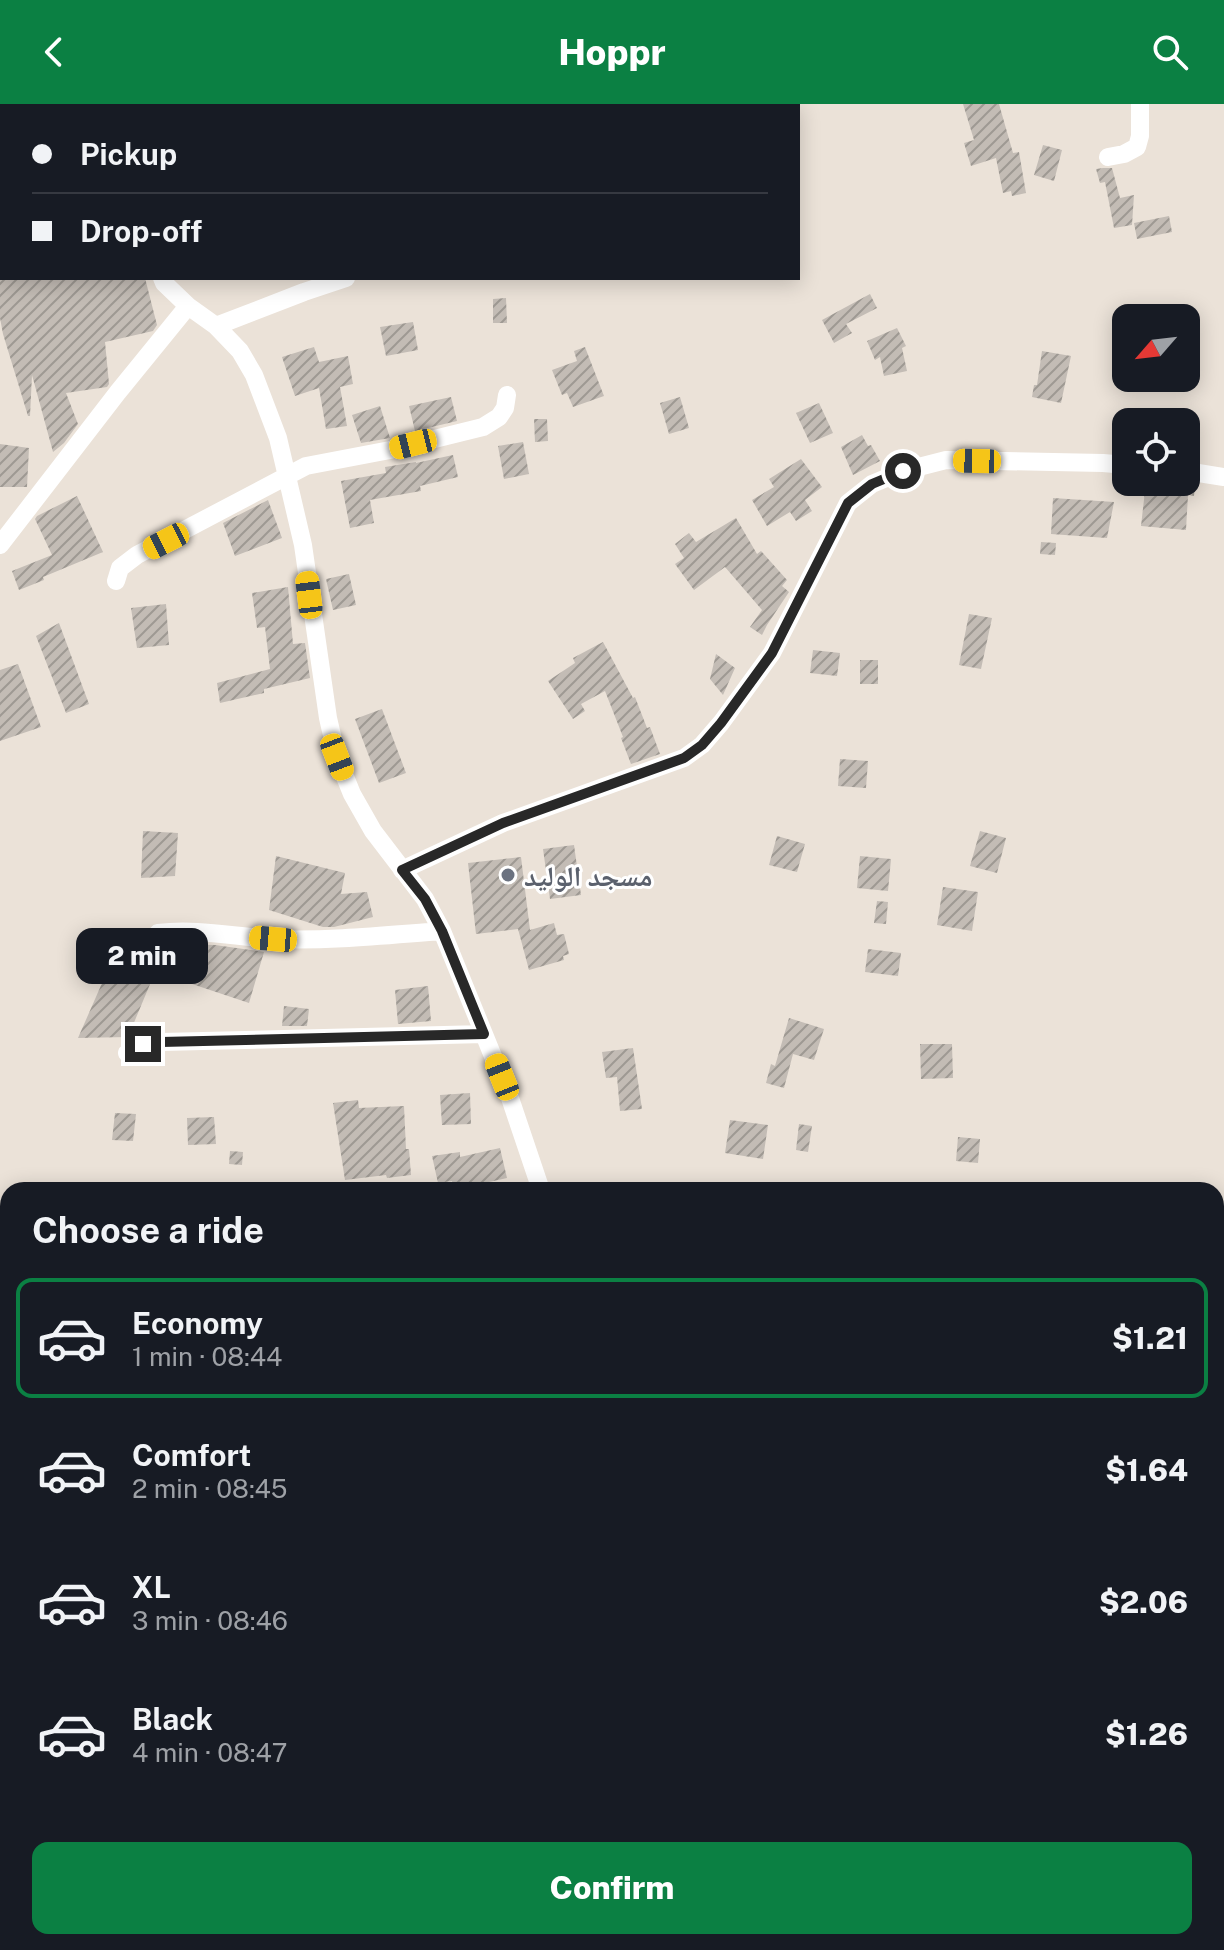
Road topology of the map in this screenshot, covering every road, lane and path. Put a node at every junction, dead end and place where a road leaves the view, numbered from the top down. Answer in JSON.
{"nodes":[{"id":1,"x":1140,"y":104,"type":"edge"},
{"id":2,"x":1108,"y":157,"type":"dead end"},
{"id":3,"x":163,"y":280,"type":"edge"},
{"id":4,"x":337,"y":280,"type":"edge"},
{"id":5,"x":188,"y":306,"type":"junction"},
{"id":6,"x":216,"y":326,"type":"junction"},
{"id":7,"x":507,"y":395,"type":"dead end"},
{"id":8,"x":1112,"y":464,"type":"edge"},
{"id":9,"x":1200,"y":473,"type":"edge"},
{"id":10,"x":287,"y":474,"type":"junction"},
{"id":11,"x":1224,"y":477,"type":"edge"},
{"id":12,"x":0,"y":545,"type":"edge"},
{"id":13,"x":116,"y":581,"type":"dead end"},
{"id":14,"x":402,"y":870,"type":"junction"},
{"id":15,"x":442,"y":931,"type":"junction"},
{"id":16,"x":158,"y":933,"type":"dead end"},
{"id":17,"x":484,"y":1034,"type":"junction"},
{"id":18,"x":127,"y":1053,"type":"dead end"},
{"id":19,"x":538,"y":1182,"type":"edge"}],
"edges":[{"from":1,"to":2,"type":"street"},
{"from":3,"to":5,"type":"street"},
{"from":4,"to":6,"type":"street"},
{"from":5,"to":6,"type":"street"},
{"from":5,"to":12,"type":"street"},
{"from":6,"to":10,"type":"street"},
{"from":7,"to":10,"type":"street"},
{"from":8,"to":14,"type":"street"},
{"from":9,"to":11,"type":"street"},
{"from":10,"to":13,"type":"street"},
{"from":10,"to":14,"type":"street"},
{"from":14,"to":15,"type":"street"},
{"from":15,"to":16,"type":"street"},
{"from":15,"to":17,"type":"street"},
{"from":17,"to":18,"type":"street"},
{"from":17,"to":19,"type":"street"}]}
